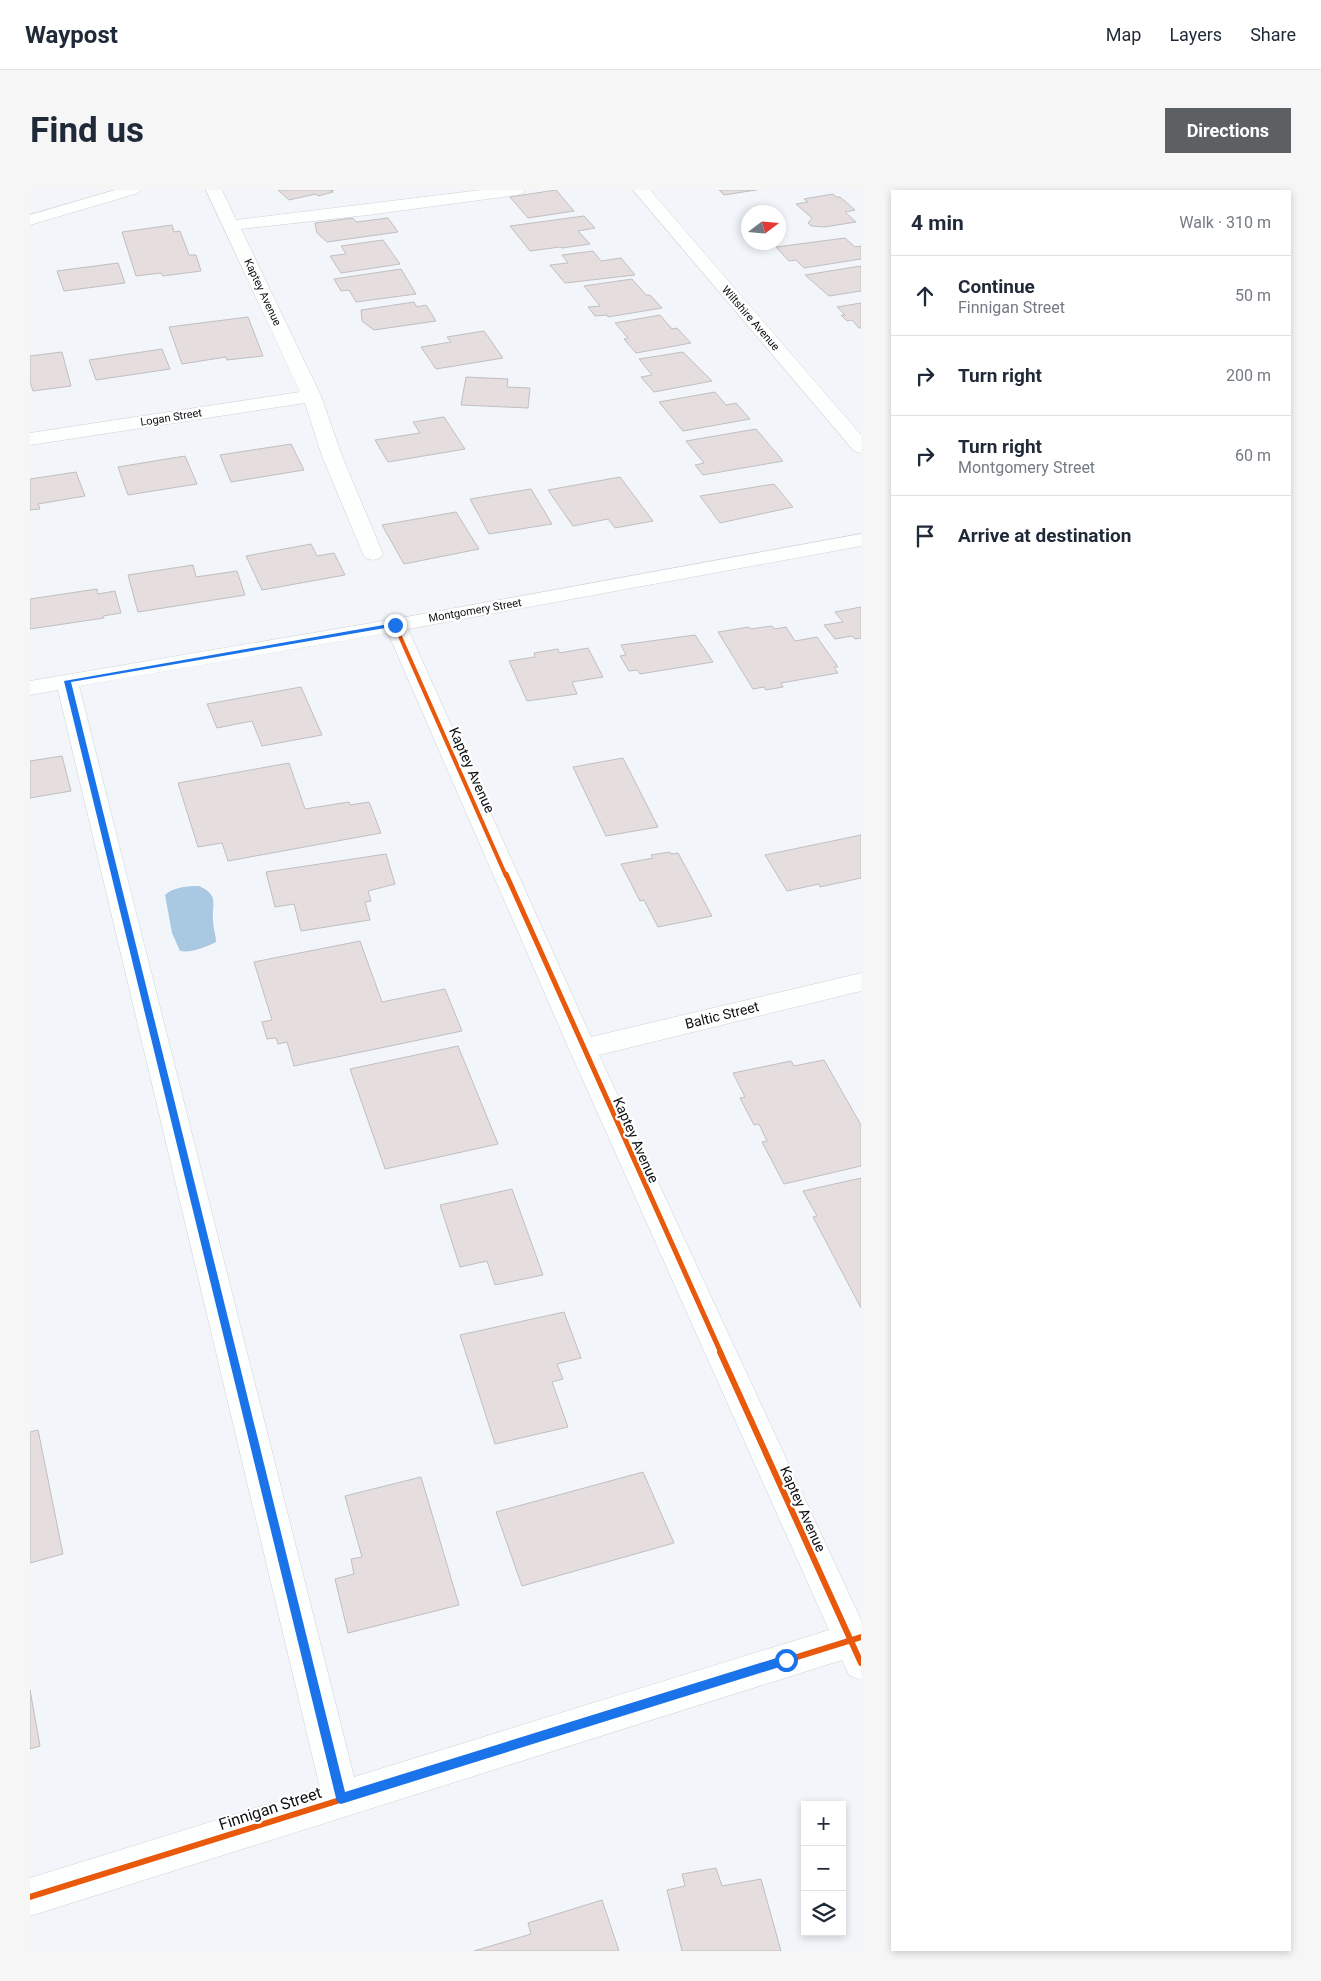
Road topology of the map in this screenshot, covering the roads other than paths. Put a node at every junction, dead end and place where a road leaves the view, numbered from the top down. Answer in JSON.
{"nodes":[{"id":1,"x":132,"y":190,"type":"edge"},
{"id":2,"x":214,"y":190,"type":"edge"},
{"id":3,"x":517,"y":190,"type":"edge"},
{"id":4,"x":641,"y":190,"type":"edge"},
{"id":5,"x":30,"y":220,"type":"edge"},
{"id":6,"x":232,"y":225,"type":"junction"},
{"id":7,"x":312,"y":396,"type":"junction"},
{"id":8,"x":30,"y":439,"type":"edge"},
{"id":9,"x":861,"y":447,"type":"edge"},
{"id":10,"x":861,"y":540,"type":"edge"},
{"id":11,"x":373,"y":554,"type":"dead end"},
{"id":12,"x":395,"y":625,"type":"junction"},
{"id":13,"x":67,"y":681,"type":"junction"},
{"id":14,"x":30,"y":688,"type":"edge"},
{"id":15,"x":861,"y":982,"type":"edge"},
{"id":16,"x":583,"y":1049,"type":"junction"},
{"id":17,"x":858,"y":1647,"type":"edge"},
{"id":18,"x":341,"y":1798,"type":"junction"},
{"id":19,"x":30,"y":1897,"type":"edge"}],
"edges":[{"from":1,"to":5,"type":"street"},
{"from":2,"to":6,"type":"street","name":"Kaptey Avenue"},
{"from":3,"to":6,"type":"street"},
{"from":4,"to":9,"type":"street","name":"Wiltshire Avenue"},
{"from":6,"to":7,"type":"street","name":"Kaptey Avenue"},
{"from":7,"to":8,"type":"street","name":"Logan Street"},
{"from":7,"to":11,"type":"street","name":"Kaptey Avenue"},
{"from":10,"to":12,"type":"street","name":"Montgomery Street"},
{"from":12,"to":13,"type":"street","name":"Montgomery Street"},
{"from":12,"to":16,"type":"street","name":"Kaptey Avenue"},
{"from":13,"to":14,"type":"street","name":"Montgomery Street"},
{"from":13,"to":18,"type":"street"},
{"from":15,"to":16,"type":"street","name":"Baltic Street"},
{"from":16,"to":17,"type":"street","name":"Kaptey Avenue"},
{"from":17,"to":18,"type":"street","name":"Finnigan Street"},
{"from":18,"to":19,"type":"street","name":"Finnigan Street"}]}
